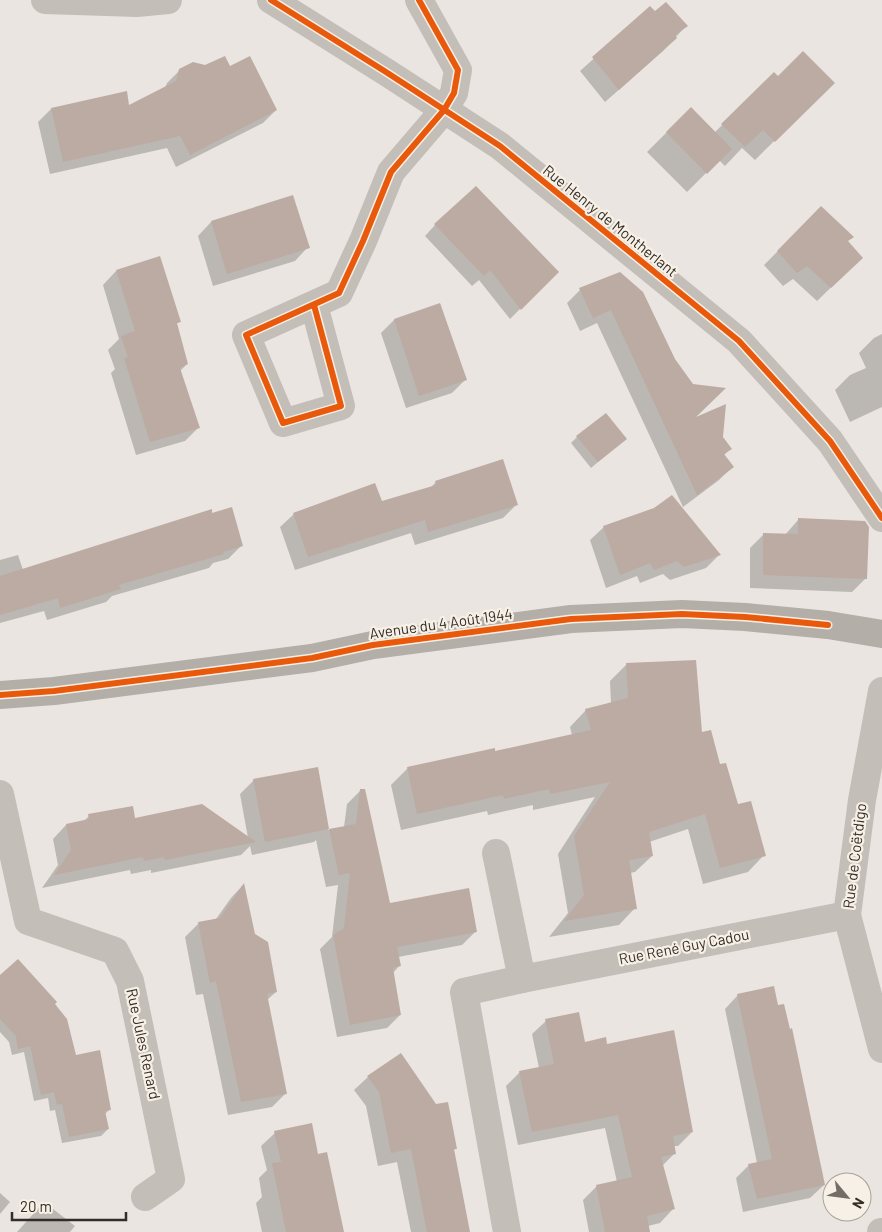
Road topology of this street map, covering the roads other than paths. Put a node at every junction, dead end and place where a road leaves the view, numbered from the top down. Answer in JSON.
{"nodes":[{"id":1,"x":45,"y":0,"type":"edge"},
{"id":2,"x":168,"y":0,"type":"edge"},
{"id":3,"x":271,"y":0,"type":"edge"},
{"id":4,"x":419,"y":0,"type":"edge"},
{"id":5,"x":444,"y":110,"type":"junction"},
{"id":6,"x":314,"y":305,"type":"dead end"},
{"id":7,"x":882,"y":518,"type":"edge"},
{"id":8,"x":882,"y":634,"type":"edge"},
{"id":9,"x":882,"y":691,"type":"edge"},
{"id":10,"x":0,"y":695,"type":"edge"},
{"id":11,"x":0,"y":794,"type":"edge"},
{"id":12,"x":496,"y":853,"type":"dead end"},
{"id":13,"x":847,"y":915,"type":"junction"},
{"id":14,"x":522,"y":979,"type":"junction"},
{"id":15,"x":882,"y":1049,"type":"edge"},
{"id":16,"x":145,"y":1197,"type":"dead end"},
{"id":17,"x":507,"y":1232,"type":"edge"}],
"edges":[{"from":1,"to":2,"type":"street"},
{"from":3,"to":5,"type":"street","name":"Rue Henry de Montherlant"},
{"from":4,"to":5,"type":"street"},
{"from":5,"to":6,"type":"street"},
{"from":5,"to":7,"type":"street","name":"Rue Henry de Montherlant"},
{"from":8,"to":10,"type":"street","name":"Avenue du 4 Août 1944"},
{"from":9,"to":13,"type":"street","name":"Rue de Coëtdigo"},
{"from":11,"to":16,"type":"street","name":"Rue Jules Renard"},
{"from":12,"to":14,"type":"street"},
{"from":13,"to":14,"type":"street","name":"Rue René Guy Cadou"},
{"from":13,"to":15,"type":"street","name":"Rue de Coëtdigo"},
{"from":14,"to":17,"type":"street","name":"Rue René Guy Cadou"}]}
